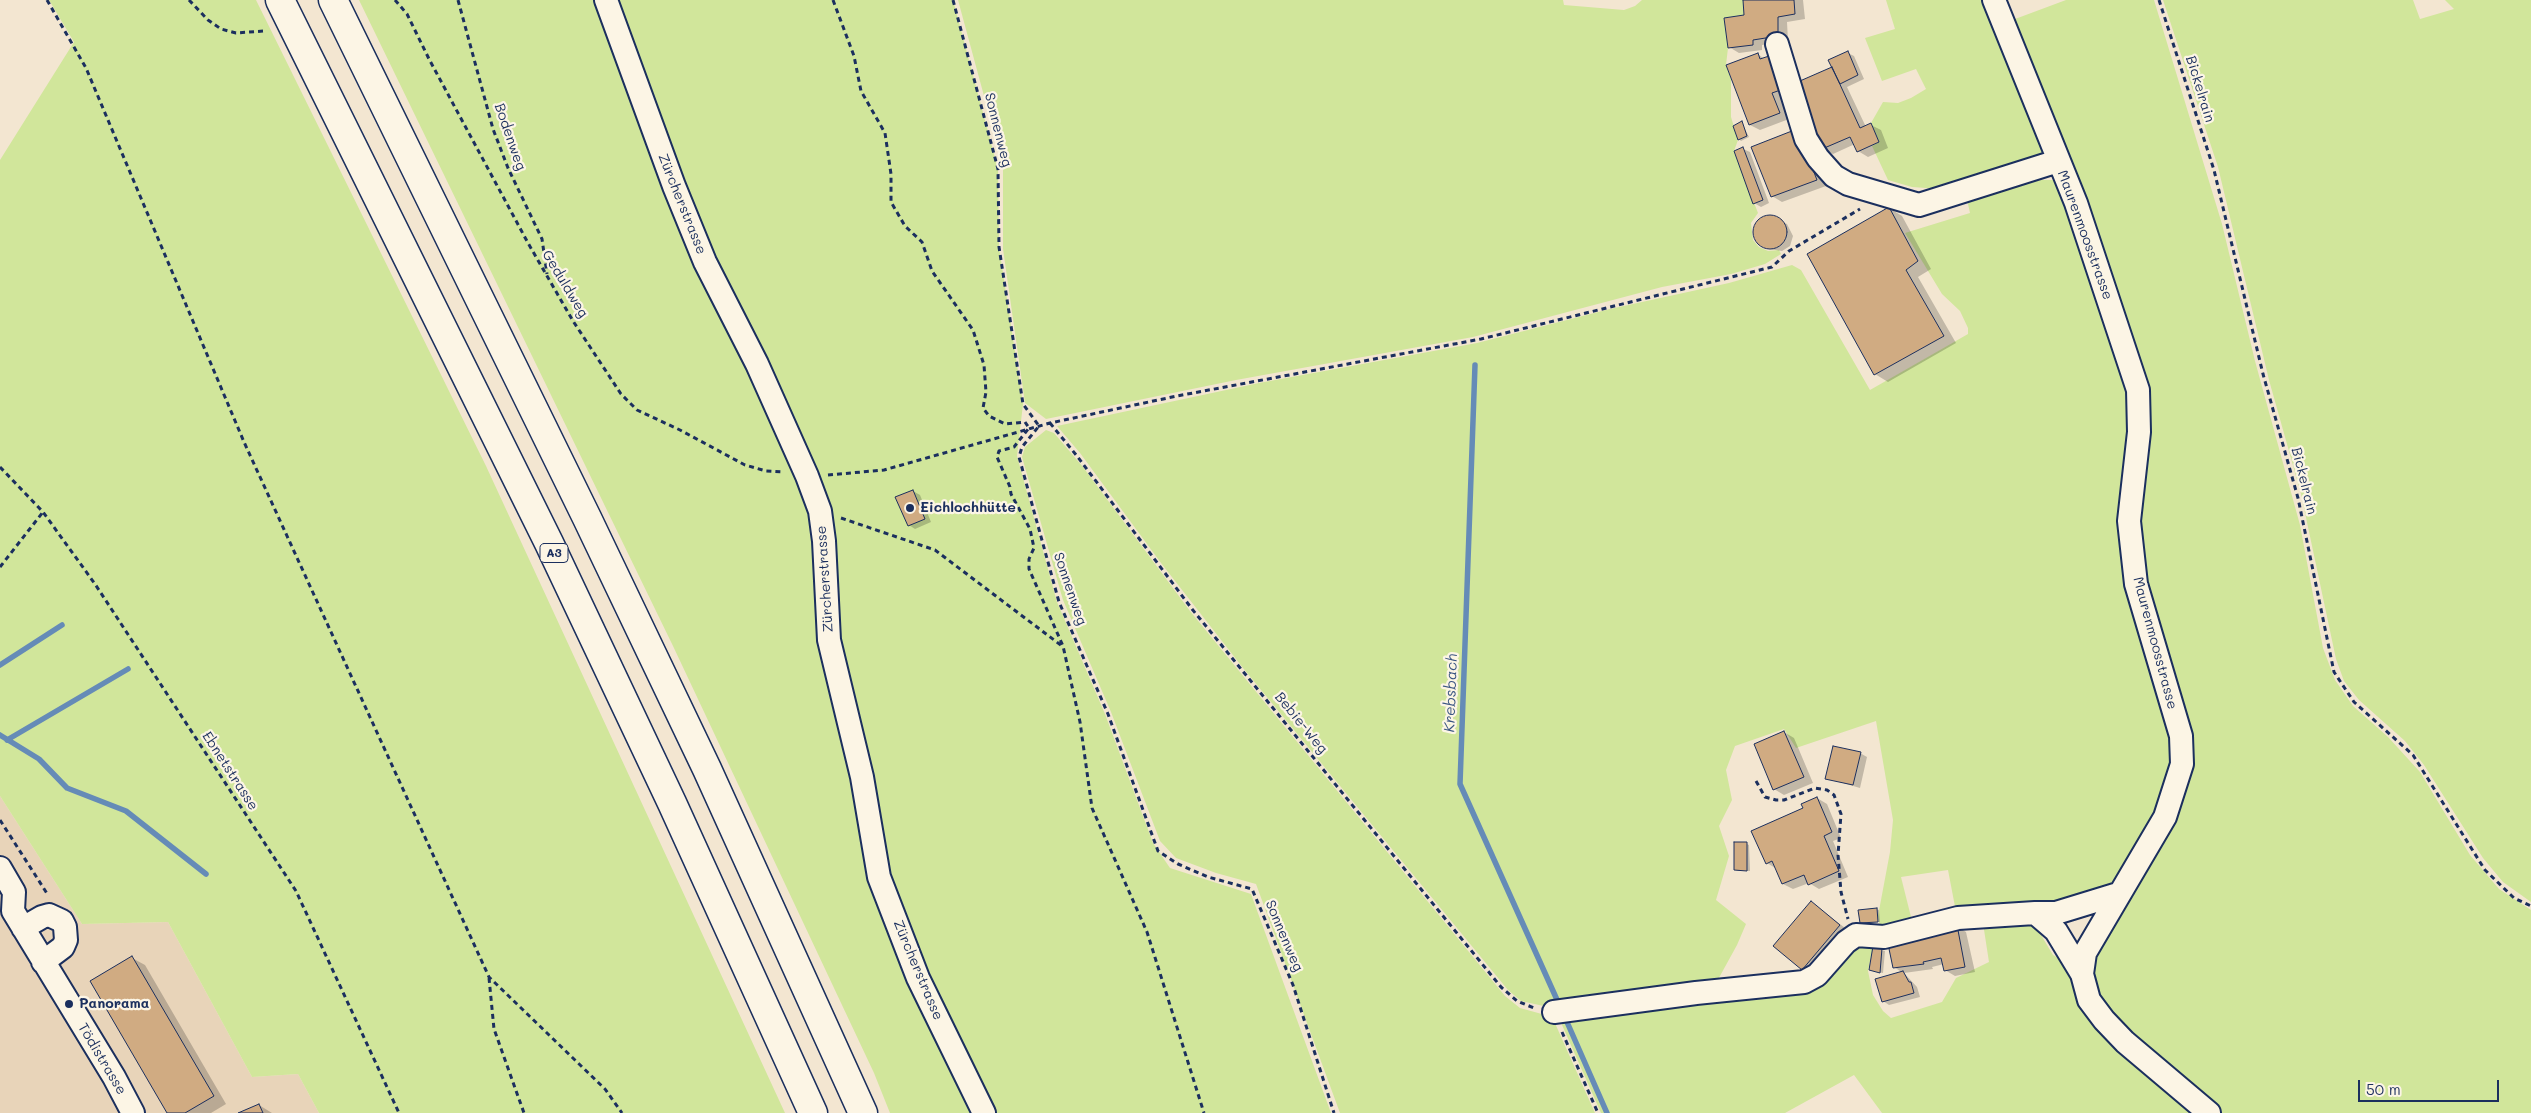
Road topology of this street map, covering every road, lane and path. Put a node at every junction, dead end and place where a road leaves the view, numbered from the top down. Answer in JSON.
{"nodes":[{"id":1,"x":47,"y":0,"type":"edge"},
{"id":2,"x":189,"y":0,"type":"edge"},
{"id":3,"x":280,"y":0,"type":"edge"},
{"id":4,"x":332,"y":0,"type":"edge"},
{"id":5,"x":395,"y":0,"type":"edge"},
{"id":6,"x":458,"y":0,"type":"edge"},
{"id":7,"x":606,"y":0,"type":"edge"},
{"id":8,"x":833,"y":0,"type":"edge"},
{"id":9,"x":953,"y":0,"type":"edge"},
{"id":10,"x":1994,"y":0,"type":"edge"},
{"id":11,"x":2159,"y":0,"type":"edge"},
{"id":12,"x":264,"y":31,"type":"dead end"},
{"id":13,"x":1778,"y":44,"type":"dead end"},
{"id":14,"x":2058,"y":162,"type":"junction"},
{"id":15,"x":1884,"y":195,"type":"junction"},
{"id":16,"x":548,"y":278,"type":"junction"},
{"id":17,"x":1050,"y":423,"type":"junction"},
{"id":18,"x":1039,"y":426,"type":"junction"},
{"id":19,"x":1029,"y":428,"type":"junction"},
{"id":20,"x":0,"y":467,"type":"edge"},
{"id":21,"x":808,"y":476,"type":"junction"},
{"id":22,"x":820,"y":511,"type":"junction"},
{"id":23,"x":43,"y":512,"type":"junction"},
{"id":24,"x":0,"y":568,"type":"edge"},
{"id":25,"x":1062,"y":646,"type":"junction"},
{"id":26,"x":1756,"y":781,"type":"dead end"},
{"id":27,"x":0,"y":820,"type":"edge"},
{"id":28,"x":0,"y":868,"type":"edge"},
{"id":29,"x":2118,"y":894,"type":"junction"},
{"id":30,"x":2531,"y":906,"type":"edge"},
{"id":31,"x":2036,"y":913,"type":"junction"},
{"id":32,"x":49,"y":916,"type":"junction"},
{"id":33,"x":23,"y":928,"type":"junction"},
{"id":34,"x":1856,"y":935,"type":"junction"},
{"id":35,"x":43,"y":962,"type":"junction"},
{"id":36,"x":2082,"y":974,"type":"junction"},
{"id":37,"x":489,"y":977,"type":"junction"},
{"id":38,"x":1554,"y":1012,"type":"junction"},
{"id":39,"x":133,"y":1113,"type":"edge"},
{"id":40,"x":399,"y":1113,"type":"edge"},
{"id":41,"x":524,"y":1113,"type":"edge"},
{"id":42,"x":622,"y":1113,"type":"edge"},
{"id":43,"x":813,"y":1113,"type":"edge"},
{"id":44,"x":863,"y":1113,"type":"edge"},
{"id":45,"x":984,"y":1113,"type":"edge"},
{"id":46,"x":1204,"y":1113,"type":"edge"},
{"id":47,"x":1334,"y":1113,"type":"edge"},
{"id":48,"x":1598,"y":1113,"type":"edge"},
{"id":49,"x":2209,"y":1113,"type":"edge"}],
"edges":[{"from":1,"to":37,"type":"path"},
{"from":2,"to":12,"type":"path"},
{"from":3,"to":43,"type":"highway","number":"A3"},
{"from":4,"to":44,"type":"highway"},
{"from":5,"to":16,"type":"path","name":"Geduldweg"},
{"from":6,"to":16,"type":"path","name":"Bodenweg"},
{"from":7,"to":21,"type":"street","name":"Zürcherstrasse"},
{"from":8,"to":19,"type":"path"},
{"from":9,"to":18,"type":"path","name":"Sonnenweg"},
{"from":10,"to":14,"type":"street","name":"Maurenmoosstrasse"},
{"from":11,"to":30,"type":"path","name":"Bickelrain"},
{"from":13,"to":15,"type":"street"},
{"from":14,"to":15,"type":"street"},
{"from":14,"to":29,"type":"street","name":"Maurenmoosstrasse"},
{"from":15,"to":17,"type":"path","name":"Geduldweg"},
{"from":16,"to":21,"type":"path","name":"Geduldweg"},
{"from":17,"to":18,"type":"path","name":"Geduldweg"},
{"from":17,"to":38,"type":"path","name":"Bebie-Weg"},
{"from":18,"to":19,"type":"path","name":"Geduldweg"},
{"from":18,"to":47,"type":"path","name":"Sonnenweg"},
{"from":19,"to":21,"type":"path","name":"Geduldweg"},
{"from":19,"to":25,"type":"path"},
{"from":20,"to":23,"type":"path","name":"Ebnetstrasse"},
{"from":21,"to":22,"type":"street","name":"Zürcherstrasse"},
{"from":22,"to":25,"type":"path"},
{"from":22,"to":45,"type":"street","name":"Zürcherstrasse"},
{"from":23,"to":24,"type":"path"},
{"from":23,"to":40,"type":"path","name":"Ebnetstrasse"},
{"from":25,"to":46,"type":"path"},
{"from":26,"to":34,"type":"path"},
{"from":27,"to":32,"type":"path"},
{"from":28,"to":33,"type":"street","name":"Tödistrasse"},
{"from":29,"to":31,"type":"street"},
{"from":29,"to":36,"type":"street","name":"Maurenmoosstrasse"},
{"from":31,"to":34,"type":"street"},
{"from":31,"to":36,"type":"street"},
{"from":32,"to":33,"type":"street"},
{"from":32,"to":35,"type":"street"},
{"from":33,"to":35,"type":"street","name":"Tödistrasse"},
{"from":34,"to":38,"type":"street"},
{"from":35,"to":39,"type":"street","name":"Tödistrasse"},
{"from":36,"to":49,"type":"street","name":"Maurenmoosstrasse"},
{"from":37,"to":41,"type":"path"},
{"from":37,"to":42,"type":"path"},
{"from":38,"to":48,"type":"path"}]}
